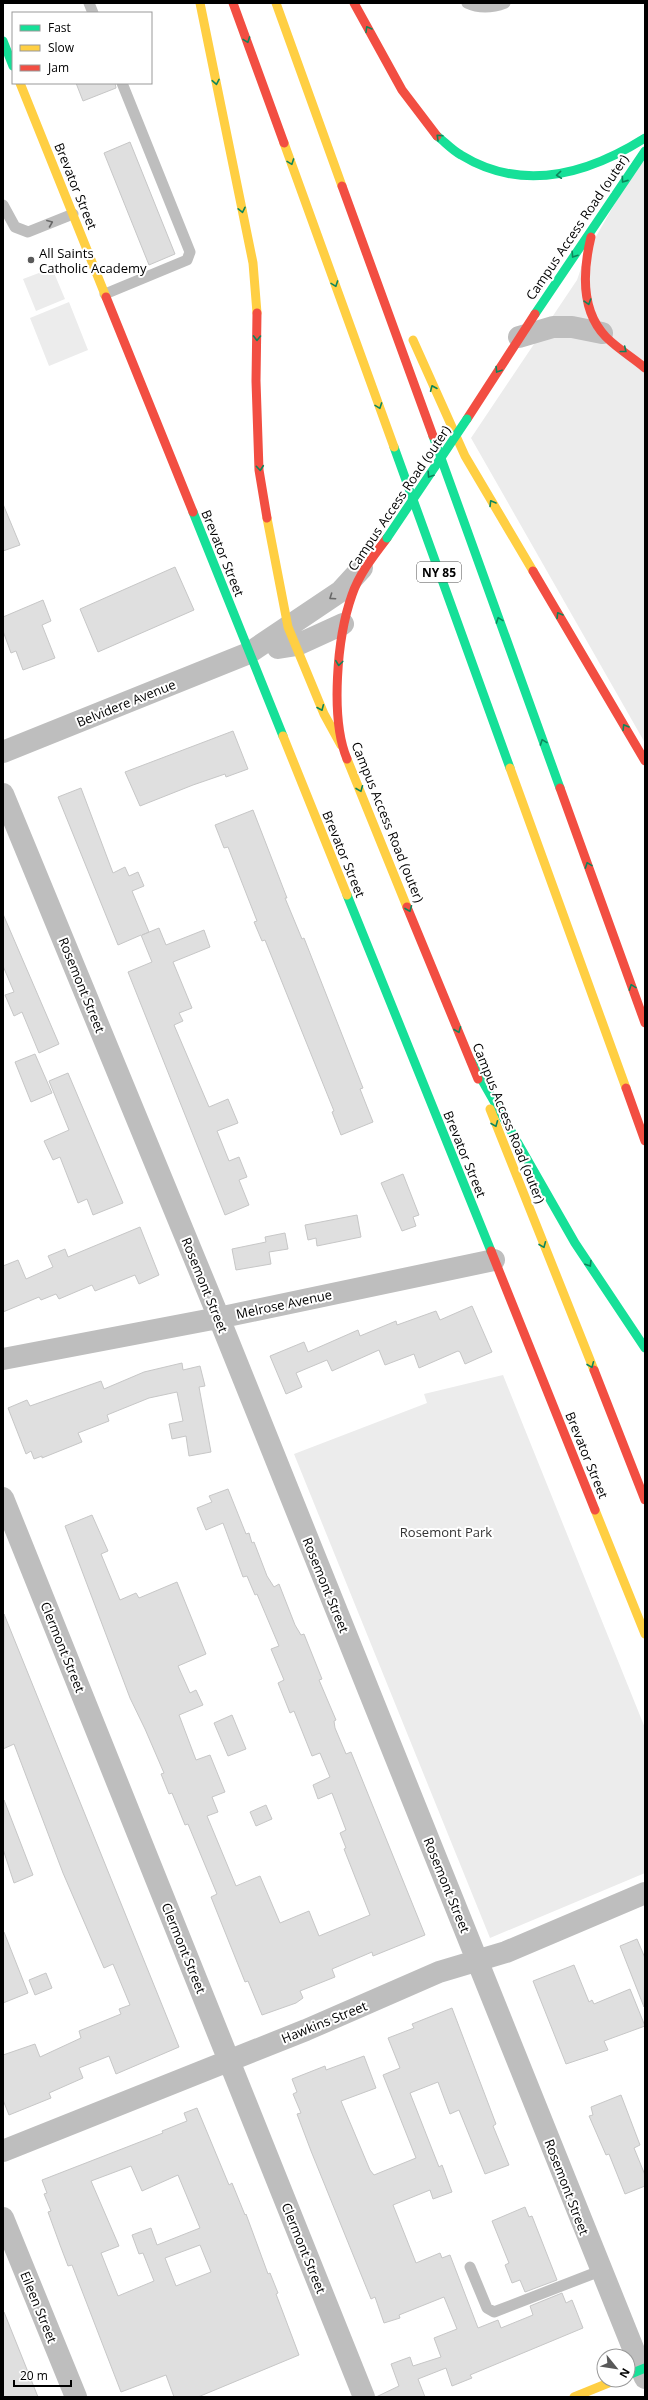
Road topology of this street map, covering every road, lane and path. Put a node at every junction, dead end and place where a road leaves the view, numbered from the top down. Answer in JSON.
{"nodes":[{"id":1,"x":200,"y":3,"type":"edge"},
{"id":2,"x":233,"y":3,"type":"edge"},
{"id":3,"x":276,"y":3,"type":"edge"},
{"id":4,"x":354,"y":3,"type":"edge"},
{"id":5,"x":467,"y":3,"type":"edge"},
{"id":6,"x":505,"y":3,"type":"edge"},
{"id":7,"x":3,"y":41,"type":"edge"},
{"id":8,"x":12,"y":64,"type":"edge"},
{"id":9,"x":20,"y":84,"type":"edge"},
{"id":10,"x":122,"y":84,"type":"edge"},
{"id":11,"x":314,"y":106,"type":"junction"},
{"id":12,"x":645,"y":138,"type":"edge"},
{"id":13,"x":645,"y":151,"type":"edge"},
{"id":14,"x":3,"y":205,"type":"edge"},
{"id":15,"x":603,"y":211,"type":"junction"},
{"id":16,"x":73,"y":214,"type":"junction"},
{"id":17,"x":385,"y":276,"type":"dead end"},
{"id":18,"x":105,"y":294,"type":"junction"},
{"id":19,"x":602,"y":333,"type":"junction"},
{"id":20,"x":410,"y":335,"type":"dead end"},
{"id":21,"x":520,"y":337,"type":"junction"},
{"id":22,"x":645,"y":368,"type":"edge"},
{"id":23,"x":370,"y":560,"type":"junction"},
{"id":24,"x":343,"y":624,"type":"junction"},
{"id":25,"x":293,"y":636,"type":"junction"},
{"id":26,"x":249,"y":653,"type":"junction"},
{"id":27,"x":341,"y":745,"type":"junction"},
{"id":28,"x":3,"y":752,"type":"edge"},
{"id":29,"x":645,"y":760,"type":"edge"},
{"id":30,"x":3,"y":794,"type":"edge"},
{"id":31,"x":645,"y":1024,"type":"edge"},
{"id":32,"x":471,"y":1062,"type":"junction"},
{"id":33,"x":645,"y":1141,"type":"edge"},
{"id":34,"x":494,"y":1260,"type":"junction"},
{"id":35,"x":218,"y":1318,"type":"junction"},
{"id":36,"x":645,"y":1348,"type":"edge"},
{"id":37,"x":3,"y":1359,"type":"edge"},
{"id":38,"x":3,"y":1498,"type":"edge"},
{"id":39,"x":645,"y":1500,"type":"edge"},
{"id":40,"x":645,"y":1634,"type":"edge"},
{"id":41,"x":645,"y":1893,"type":"edge"},
{"id":42,"x":478,"y":1960,"type":"junction"},
{"id":43,"x":229,"y":2060,"type":"junction"},
{"id":44,"x":3,"y":2151,"type":"edge"},
{"id":45,"x":3,"y":2218,"type":"edge"},
{"id":46,"x":470,"y":2267,"type":"dead end"},
{"id":47,"x":600,"y":2271,"type":"junction"},
{"id":48,"x":640,"y":2373,"type":"edge"},
{"id":49,"x":596,"y":2388,"type":"edge"},
{"id":50,"x":76,"y":2397,"type":"edge"},
{"id":51,"x":364,"y":2397,"type":"edge"},
{"id":52,"x":574,"y":2397,"type":"edge"}],
"edges":[{"from":1,"to":25,"type":"main road","one_way":true},
{"from":2,"to":33,"type":"main road","number":"NY 85","one_way":true},
{"from":3,"to":11,"type":"main road","number":"NY 85"},
{"from":12,"to":4,"type":"main road","one_way":true},
{"from":5,"to":6,"type":"lane"},
{"from":7,"to":8,"type":"main road"},
{"from":9,"to":16,"type":"main road","name":"Brevator Street"},
{"from":10,"to":18,"type":"lane"},
{"from":11,"to":17,"type":"main road"},
{"from":31,"to":11,"type":"main road","number":"NY 85","one_way":true},
{"from":13,"to":15,"type":"main road","name":"Campus Access Road (outer)","one_way":true},
{"from":14,"to":16,"type":"lane","one_way":true},
{"from":15,"to":19,"type":"main road","one_way":true},
{"from":15,"to":21,"type":"main road","name":"Campus Access Road (outer)","one_way":true},
{"from":16,"to":18,"type":"main road","name":"Brevator Street"},
{"from":18,"to":26,"type":"main road","name":"Brevator Street"},
{"from":19,"to":21,"type":"street"},
{"from":19,"to":22,"type":"main road","one_way":true},
{"from":29,"to":20,"type":"main road","one_way":true},
{"from":21,"to":23,"type":"main road","name":"Campus Access Road (outer)","one_way":true,"bridge":true},
{"from":23,"to":24,"type":"main road","name":"Campus Access Road (outer)"},
{"from":23,"to":25,"type":"street","name":"Belvidere Avenue","one_way":true},
{"from":24,"to":25,"type":"street","name":"Belvidere Avenue"},
{"from":24,"to":27,"type":"main road","name":"Campus Access Road (outer)","one_way":true},
{"from":25,"to":26,"type":"street","name":"Belvidere Avenue"},
{"from":25,"to":27,"type":"main road","one_way":true},
{"from":26,"to":28,"type":"street","name":"Belvidere Avenue"},
{"from":26,"to":34,"type":"main road","name":"Brevator Street"},
{"from":27,"to":32,"type":"main road","name":"Campus Access Road (outer)","one_way":true},
{"from":30,"to":35,"type":"street","name":"Rosemont Street"},
{"from":32,"to":36,"type":"main road","one_way":true},
{"from":32,"to":39,"type":"main road","name":"Campus Access Road (outer)","one_way":true},
{"from":34,"to":35,"type":"street","name":"Melrose Avenue"},
{"from":34,"to":40,"type":"main road","name":"Brevator Street"},
{"from":35,"to":37,"type":"street","name":"Melrose Avenue"},
{"from":35,"to":42,"type":"street","name":"Rosemont Street"},
{"from":38,"to":43,"type":"street","name":"Clermont Street"},
{"from":41,"to":42,"type":"street","name":"Hawkins Street"},
{"from":42,"to":43,"type":"street","name":"Hawkins Street"},
{"from":42,"to":47,"type":"street","name":"Rosemont Street"},
{"from":43,"to":44,"type":"street","name":"Hawkins Street"},
{"from":43,"to":51,"type":"street","name":"Clermont Street"},
{"from":45,"to":50,"type":"street","name":"Eileen Street"},
{"from":46,"to":47,"type":"lane"},
{"from":47,"to":48,"type":"street","name":"Rosemont Street"},
{"from":49,"to":52,"type":"main road"}]}
